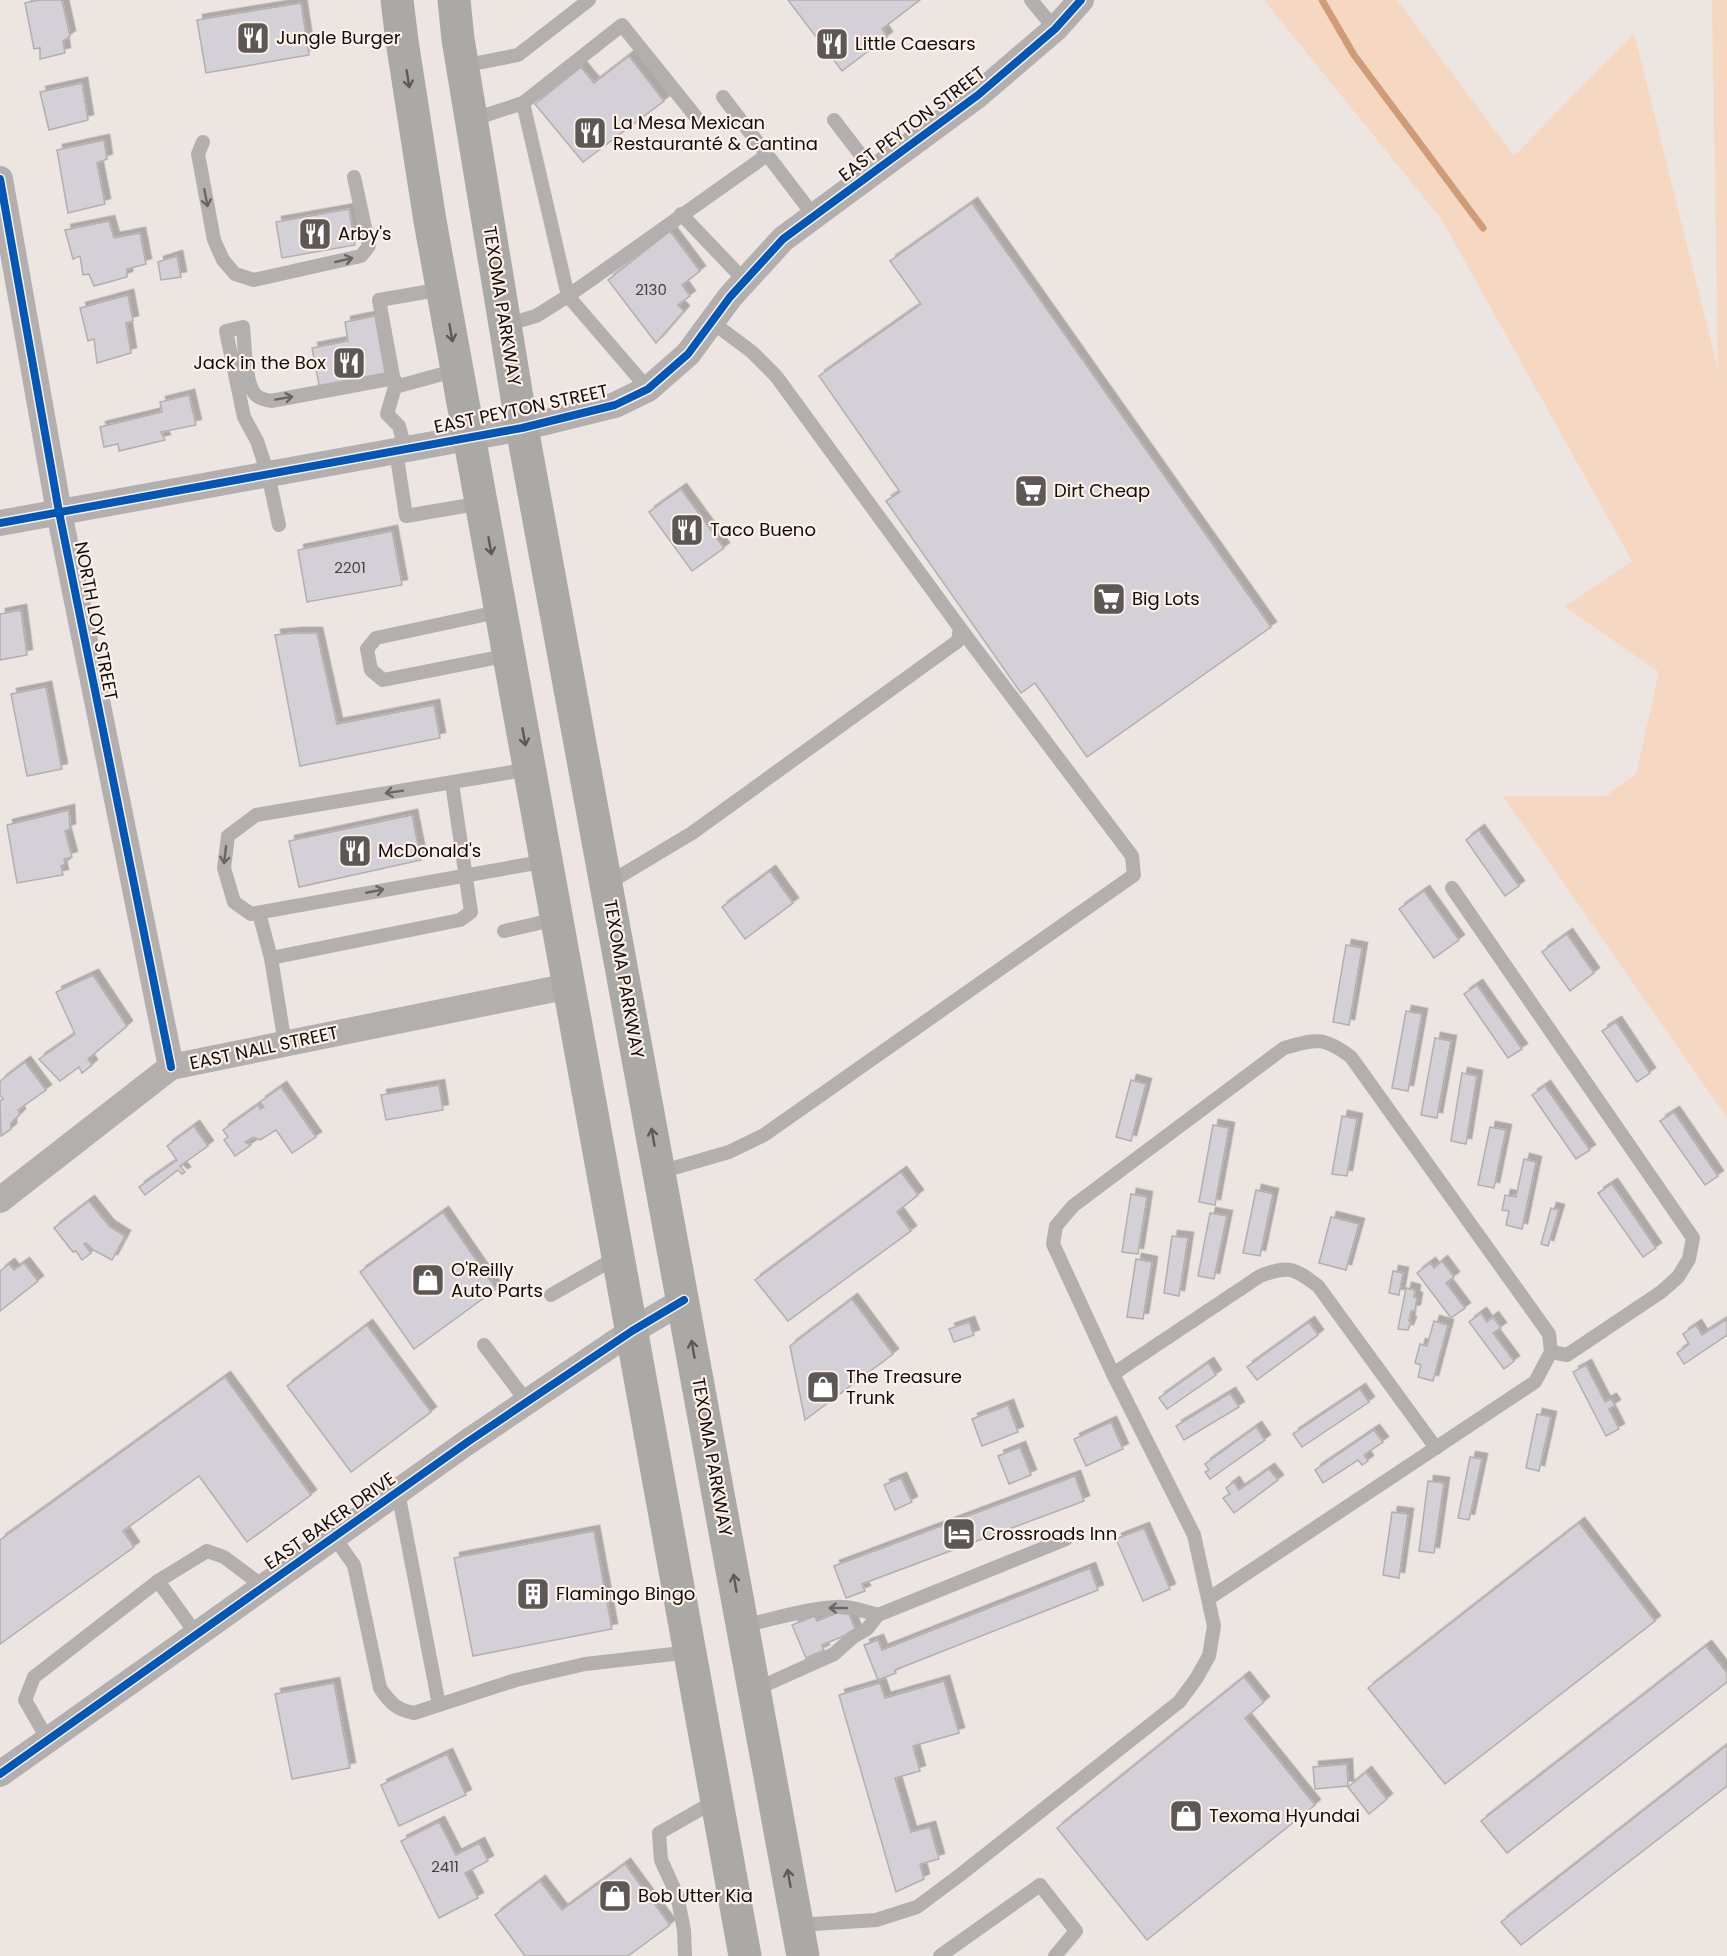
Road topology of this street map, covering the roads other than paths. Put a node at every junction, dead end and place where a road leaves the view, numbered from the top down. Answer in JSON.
{"nodes":[{"id":1,"x":397,"y":0,"type":"edge"},
{"id":2,"x":454,"y":0,"type":"edge"},
{"id":3,"x":589,"y":0,"type":"edge"},
{"id":4,"x":1031,"y":0,"type":"edge"},
{"id":5,"x":1081,"y":0,"type":"edge"},
{"id":6,"x":1055,"y":29,"type":"junction"},
{"id":7,"x":462,"y":66,"type":"junction"},
{"id":8,"x":723,"y":96,"type":"dead end"},
{"id":9,"x":523,"y":102,"type":"junction"},
{"id":10,"x":696,"y":117,"type":"dead end"},
{"id":11,"x":471,"y":120,"type":"junction"},
{"id":12,"x":834,"y":120,"type":"dead end"},
{"id":13,"x":203,"y":142,"type":"dead end"},
{"id":14,"x":767,"y":155,"type":"junction"},
{"id":15,"x":874,"y":172,"type":"junction"},
{"id":16,"x":354,"y":177,"type":"dead end"},
{"id":17,"x":0,"y":179,"type":"edge"},
{"id":18,"x":681,"y":214,"type":"junction"},
{"id":19,"x":814,"y":216,"type":"junction"},
{"id":20,"x":745,"y":281,"type":"junction"},
{"id":21,"x":443,"y":289,"type":"junction"},
{"id":22,"x":568,"y":296,"type":"junction"},
{"id":23,"x":712,"y":322,"type":"junction"},
{"id":24,"x":505,"y":325,"type":"junction"},
{"id":25,"x":458,"y":370,"type":"junction"},
{"id":26,"x":394,"y":383,"type":"junction"},
{"id":27,"x":648,"y":389,"type":"junction"},
{"id":28,"x":522,"y":428,"type":"junction"},
{"id":29,"x":470,"y":437,"type":"junction"},
{"id":30,"x":400,"y":450,"type":"junction"},
{"id":31,"x":268,"y":474,"type":"junction"},
{"id":32,"x":482,"y":503,"type":"junction"},
{"id":33,"x":59,"y":512,"type":"junction"},
{"id":34,"x":0,"y":523,"type":"edge"},
{"id":35,"x":279,"y":525,"type":"dead end"},
{"id":36,"x":501,"y":611,"type":"junction"},
{"id":37,"x":960,"y":628,"type":"junction"},
{"id":38,"x":510,"y":655,"type":"junction"},
{"id":39,"x":530,"y":769,"type":"junction"},
{"id":40,"x":452,"y":783,"type":"junction"},
{"id":41,"x":546,"y":861,"type":"junction"},
{"id":42,"x":466,"y":874,"type":"junction"},
{"id":43,"x":607,"y":884,"type":"junction"},
{"id":44,"x":1452,"y":888,"type":"dead end"},
{"id":45,"x":259,"y":913,"type":"junction"},
{"id":46,"x":557,"y":919,"type":"junction"},
{"id":47,"x":504,"y":931,"type":"dead end"},
{"id":48,"x":271,"y":958,"type":"junction"},
{"id":49,"x":569,"y":986,"type":"junction"},
{"id":50,"x":285,"y":1044,"type":"junction"},
{"id":51,"x":171,"y":1067,"type":"junction"},
{"id":52,"x":660,"y":1172,"type":"junction"},
{"id":53,"x":0,"y":1200,"type":"edge"},
{"id":54,"x":619,"y":1256,"type":"junction"},
{"id":55,"x":551,"y":1295,"type":"dead end"},
{"id":56,"x":684,"y":1300,"type":"junction"},
{"id":57,"x":632,"y":1330,"type":"junction"},
{"id":58,"x":484,"y":1345,"type":"dead end"},
{"id":59,"x":1551,"y":1352,"type":"junction"},
{"id":60,"x":1113,"y":1374,"type":"junction"},
{"id":61,"x":527,"y":1402,"type":"junction"},
{"id":62,"x":1436,"y":1448,"type":"junction"},
{"id":63,"x":398,"y":1491,"type":"junction"},
{"id":64,"x":334,"y":1537,"type":"junction"},
{"id":65,"x":1066,"y":1539,"type":"dead end"},
{"id":66,"x":158,"y":1581,"type":"junction"},
{"id":67,"x":264,"y":1587,"type":"junction"},
{"id":68,"x":1208,"y":1599,"type":"junction"},
{"id":69,"x":878,"y":1615,"type":"junction"},
{"id":70,"x":743,"y":1626,"type":"junction"},
{"id":71,"x":197,"y":1635,"type":"junction"},
{"id":72,"x":691,"y":1652,"type":"junction"},
{"id":73,"x":754,"y":1690,"type":"junction"},
{"id":74,"x":439,"y":1705,"type":"junction"},
{"id":75,"x":48,"y":1740,"type":"junction"},
{"id":76,"x":0,"y":1774,"type":"edge"},
{"id":77,"x":717,"y":1800,"type":"junction"},
{"id":78,"x":800,"y":1941,"type":"edge"},
{"id":79,"x":685,"y":1956,"type":"edge"},
{"id":80,"x":745,"y":1956,"type":"edge"},
{"id":81,"x":940,"y":1956,"type":"edge"},
{"id":82,"x":1055,"y":1956,"type":"edge"}],
"edges":[{"from":1,"to":21,"type":"main road","one_way":true},
{"from":2,"to":7,"type":"main road","name":"TEXOMA PARKWAY"},
{"from":3,"to":7,"type":"lane"},
{"from":4,"to":6,"type":"lane"},
{"from":5,"to":6,"type":"street","name":"EAST PEYTON STREET"},
{"from":6,"to":15,"type":"street","name":"EAST PEYTON STREET"},
{"from":7,"to":11,"type":"main road","name":"TEXOMA PARKWAY"},
{"from":8,"to":14,"type":"lane"},
{"from":9,"to":10,"type":"lane"},
{"from":9,"to":11,"type":"lane"},
{"from":9,"to":22,"type":"lane"},
{"from":11,"to":24,"type":"main road","name":"TEXOMA PARKWAY"},
{"from":12,"to":15,"type":"lane"},
{"from":13,"to":16,"type":"lane","one_way":true},
{"from":14,"to":18,"type":"lane"},
{"from":14,"to":19,"type":"lane"},
{"from":15,"to":19,"type":"street","name":"EAST PEYTON STREET"},
{"from":17,"to":33,"type":"street","name":"NORTH LOY STREET"},
{"from":18,"to":20,"type":"lane"},
{"from":18,"to":22,"type":"lane"},
{"from":19,"to":20,"type":"street","name":"EAST PEYTON STREET"},
{"from":20,"to":23,"type":"street","name":"EAST PEYTON STREET"},
{"from":21,"to":25,"type":"main road","one_way":true},
{"from":21,"to":26,"type":"lane"},
{"from":22,"to":24,"type":"lane"},
{"from":22,"to":27,"type":"lane"},
{"from":23,"to":27,"type":"street","name":"EAST PEYTON STREET"},
{"from":23,"to":37,"type":"lane"},
{"from":24,"to":28,"type":"main road","name":"TEXOMA PARKWAY"},
{"from":25,"to":26,"type":"lane"},
{"from":25,"to":29,"type":"main road"},
{"from":26,"to":30,"type":"lane"},
{"from":31,"to":26,"type":"lane","one_way":true},
{"from":27,"to":28,"type":"street","name":"EAST PEYTON STREET"},
{"from":28,"to":29,"type":"street","name":"EAST PEYTON STREET"},
{"from":28,"to":43,"type":"main road","name":"TEXOMA PARKWAY"},
{"from":29,"to":30,"type":"street","name":"EAST PEYTON STREET"},
{"from":29,"to":32,"type":"main road"},
{"from":30,"to":31,"type":"street","name":"EAST PEYTON STREET"},
{"from":30,"to":32,"type":"lane"},
{"from":31,"to":33,"type":"street","name":"EAST PEYTON STREET"},
{"from":31,"to":35,"type":"lane"},
{"from":32,"to":36,"type":"main road","one_way":true},
{"from":33,"to":34,"type":"street","name":"EAST PEYTON STREET"},
{"from":33,"to":51,"type":"street","name":"NORTH LOY STREET"},
{"from":36,"to":38,"type":"main road"},
{"from":36,"to":38,"type":"lane"},
{"from":37,"to":43,"type":"lane"},
{"from":37,"to":52,"type":"lane"},
{"from":38,"to":39,"type":"main road","one_way":true},
{"from":39,"to":40,"type":"lane"},
{"from":39,"to":41,"type":"main road"},
{"from":40,"to":42,"type":"lane"},
{"from":40,"to":45,"type":"lane","one_way":true},
{"from":41,"to":42,"type":"lane"},
{"from":41,"to":46,"type":"main road"},
{"from":45,"to":42,"type":"lane","one_way":true},
{"from":42,"to":48,"type":"lane"},
{"from":52,"to":43,"type":"main road","name":"TEXOMA PARKWAY","one_way":true},
{"from":44,"to":59,"type":"lane"},
{"from":45,"to":48,"type":"lane"},
{"from":46,"to":47,"type":"lane"},
{"from":46,"to":49,"type":"main road"},
{"from":48,"to":50,"type":"lane"},
{"from":49,"to":50,"type":"street","name":"EAST NALL STREET"},
{"from":49,"to":54,"type":"main road"},
{"from":50,"to":51,"type":"street","name":"EAST NALL STREET"},
{"from":51,"to":53,"type":"street","name":"EAST NALL STREET"},
{"from":52,"to":56,"type":"main road","name":"TEXOMA PARKWAY"},
{"from":54,"to":55,"type":"lane"},
{"from":54,"to":57,"type":"main road"},
{"from":56,"to":57,"type":"street","name":"EAST BAKER DRIVE"},
{"from":70,"to":56,"type":"main road","name":"TEXOMA PARKWAY","one_way":true},
{"from":57,"to":61,"type":"street","name":"EAST BAKER DRIVE"},
{"from":57,"to":72,"type":"main road"},
{"from":58,"to":61,"type":"lane"},
{"from":59,"to":60,"type":"lane"},
{"from":59,"to":62,"type":"lane"},
{"from":60,"to":62,"type":"lane"},
{"from":60,"to":68,"type":"lane"},
{"from":61,"to":63,"type":"street","name":"EAST BAKER DRIVE"},
{"from":62,"to":68,"type":"lane"},
{"from":63,"to":64,"type":"street","name":"EAST BAKER DRIVE"},
{"from":63,"to":74,"type":"lane"},
{"from":64,"to":67,"type":"street","name":"EAST BAKER DRIVE"},
{"from":64,"to":74,"type":"lane"},
{"from":65,"to":69,"type":"lane"},
{"from":66,"to":67,"type":"lane"},
{"from":66,"to":71,"type":"lane"},
{"from":66,"to":75,"type":"lane"},
{"from":67,"to":71,"type":"street","name":"EAST BAKER DRIVE"},
{"from":68,"to":78,"type":"lane"},
{"from":69,"to":70,"type":"lane","one_way":true},
{"from":69,"to":73,"type":"lane"},
{"from":70,"to":73,"type":"main road","name":"TEXOMA PARKWAY"},
{"from":71,"to":75,"type":"street","name":"EAST BAKER DRIVE"},
{"from":72,"to":74,"type":"lane"},
{"from":72,"to":77,"type":"main road"},
{"from":78,"to":73,"type":"main road","name":"TEXOMA PARKWAY","one_way":true},
{"from":75,"to":76,"type":"street","name":"EAST BAKER DRIVE"},
{"from":77,"to":79,"type":"lane"},
{"from":77,"to":80,"type":"main road"},
{"from":81,"to":82,"type":"lane"}]}
